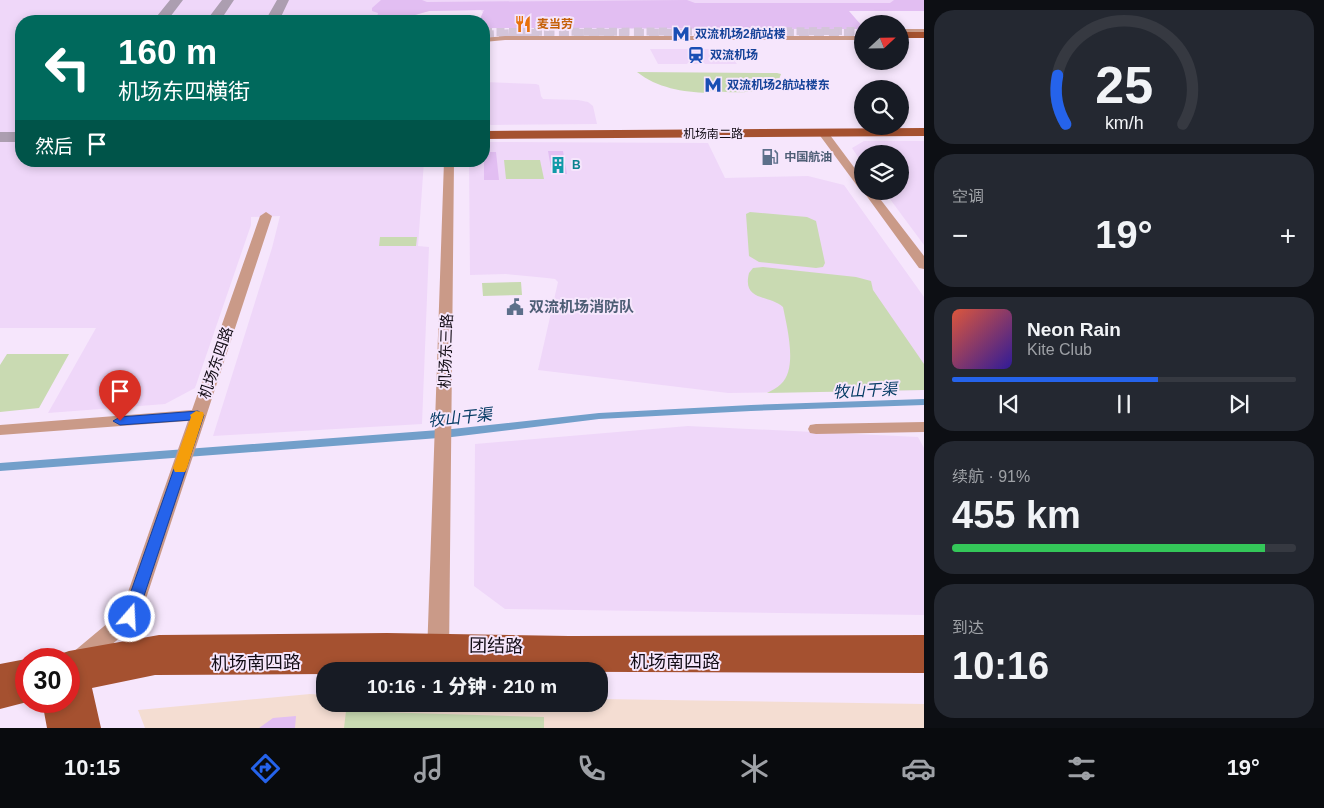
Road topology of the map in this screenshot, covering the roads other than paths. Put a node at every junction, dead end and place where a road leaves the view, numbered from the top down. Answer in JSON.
{"nodes":[{"id":1,"x":924,"y":30,"type":"edge"},
{"id":2,"x":909,"y":31,"type":"edge"},
{"id":3,"x":909,"y":36,"type":"edge"},
{"id":4,"x":924,"y":36,"type":"edge"},
{"id":5,"x":854,"y":38,"type":"edge"},
{"id":6,"x":490,"y":39,"type":"edge"},
{"id":7,"x":924,"y":132,"type":"edge"},
{"id":8,"x":823,"y":133,"type":"junction"},
{"id":9,"x":490,"y":134,"type":"edge"},
{"id":10,"x":449,"y":167,"type":"edge"},
{"id":11,"x":854,"y":174,"type":"edge"},
{"id":12,"x":875,"y":200,"type":"edge"},
{"id":13,"x":266,"y":216,"type":"dead end"},
{"id":14,"x":924,"y":264,"type":"edge"},
{"id":15,"x":198,"y":415,"type":"junction"},
{"id":16,"x":924,"y":427,"type":"edge"},
{"id":17,"x":816,"y":429,"type":"dead end"},
{"id":18,"x":0,"y":430,"type":"edge"},
{"id":19,"x":924,"y":646,"type":"edge"},
{"id":20,"x":438,"y":653,"type":"junction"},
{"id":21,"x":924,"y":662,"type":"edge"},
{"id":22,"x":80,"y":664,"type":"edge"},
{"id":23,"x":80,"y":670,"type":"edge"},
{"id":24,"x":15,"y":673,"type":"edge"},
{"id":25,"x":0,"y":676,"type":"edge"},
{"id":26,"x":15,"y":694,"type":"edge"},
{"id":27,"x":0,"y":698,"type":"edge"},
{"id":28,"x":49,"y":713,"type":"edge"},
{"id":29,"x":68,"y":713,"type":"edge"},
{"id":30,"x":79,"y":713,"type":"edge"},
{"id":31,"x":81,"y":727,"type":"edge"},
{"id":32,"x":47,"y":728,"type":"edge"}],
"edges":[{"from":1,"to":2,"type":"street"},
{"from":3,"to":4,"type":"main road"},
{"from":5,"to":6,"type":"street"},
{"from":7,"to":8,"type":"main road","name":"机场南二路"},
{"from":8,"to":9,"type":"main road","name":"机场南二路"},
{"from":8,"to":11,"type":"street"},
{"from":10,"to":20,"type":"street","name":"机场东三路"},
{"from":12,"to":14,"type":"street"},
{"from":13,"to":15,"type":"street","name":"机场东四路"},
{"from":15,"to":18,"type":"street"},
{"from":15,"to":22,"type":"street","name":"机场东四路"},
{"from":16,"to":17,"type":"street"},
{"from":19,"to":20,"type":"main road","name":"团结路"},
{"from":20,"to":21,"type":"main road","name":"机场南四路"},
{"from":20,"to":23,"type":"main road","name":"机场南四路"},
{"from":24,"to":25,"type":"main road"},
{"from":26,"to":27,"type":"main road"},
{"from":28,"to":32,"type":"street"},
{"from":29,"to":31,"type":"main road"},
{"from":30,"to":31,"type":"main road"}]}
